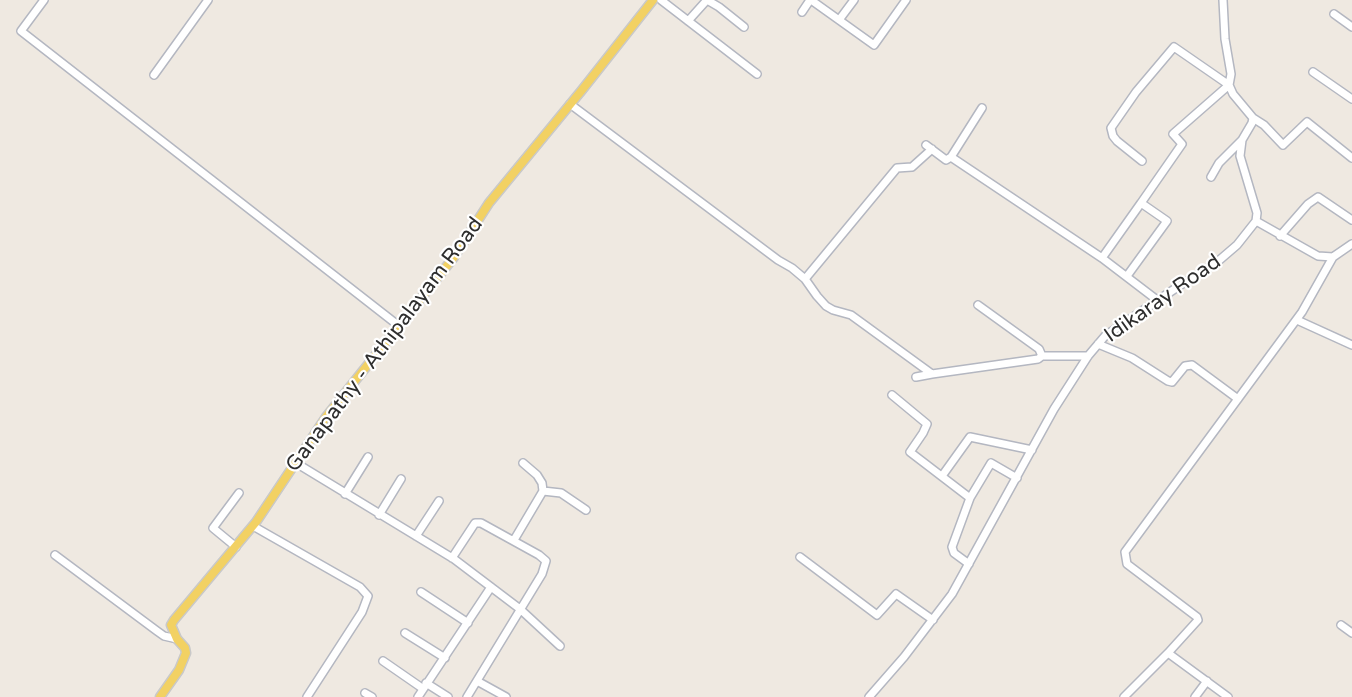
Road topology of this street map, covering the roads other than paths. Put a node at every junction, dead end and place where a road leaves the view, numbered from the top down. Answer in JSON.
{"nodes":[{"id":1,"x":44,"y":0,"type":"edge"},
{"id":2,"x":208,"y":0,"type":"edge"},
{"id":3,"x":661,"y":0,"type":"edge"},
{"id":4,"x":810,"y":0,"type":"edge"},
{"id":5,"x":854,"y":0,"type":"edge"},
{"id":6,"x":906,"y":0,"type":"edge"},
{"id":7,"x":1223,"y":0,"type":"edge"},
{"id":8,"x":648,"y":2,"type":"edge"},
{"id":9,"x":802,"y":12,"type":"dead end"},
{"id":10,"x":1334,"y":14,"type":"dead end"},
{"id":11,"x":839,"y":20,"type":"junction"},
{"id":12,"x":688,"y":21,"type":"junction"},
{"id":13,"x":744,"y":27,"type":"dead end"},
{"id":14,"x":1352,"y":27,"type":"edge"},
{"id":15,"x":1313,"y":72,"type":"dead end"},
{"id":16,"x":757,"y":74,"type":"dead end"},
{"id":17,"x":154,"y":75,"type":"dead end"},
{"id":18,"x":1229,"y":85,"type":"junction"},
{"id":19,"x":1352,"y":99,"type":"edge"},
{"id":20,"x":570,"y":104,"type":"junction"},
{"id":21,"x":982,"y":108,"type":"dead end"},
{"id":22,"x":1253,"y":118,"type":"junction"},
{"id":23,"x":1242,"y":140,"type":"junction"},
{"id":24,"x":951,"y":157,"type":"junction"},
{"id":25,"x":1352,"y":158,"type":"edge"},
{"id":26,"x":1142,"y":161,"type":"dead end"},
{"id":27,"x":1211,"y":177,"type":"dead end"},
{"id":28,"x":1140,"y":203,"type":"junction"},
{"id":29,"x":1352,"y":220,"type":"edge"},
{"id":30,"x":1256,"y":221,"type":"junction"},
{"id":31,"x":1280,"y":236,"type":"junction"},
{"id":32,"x":1352,"y":244,"type":"edge"},
{"id":33,"x":1333,"y":257,"type":"junction"},
{"id":34,"x":1102,"y":258,"type":"junction"},
{"id":35,"x":1127,"y":276,"type":"junction"},
{"id":36,"x":805,"y":279,"type":"junction"},
{"id":37,"x":1157,"y":300,"type":"junction"},
{"id":38,"x":978,"y":305,"type":"dead end"},
{"id":39,"x":1297,"y":320,"type":"junction"},
{"id":40,"x":399,"y":326,"type":"junction"},
{"id":41,"x":1098,"y":344,"type":"junction"},
{"id":42,"x":1352,"y":345,"type":"edge"},
{"id":43,"x":1042,"y":356,"type":"junction"},
{"id":44,"x":1089,"y":356,"type":"junction"},
{"id":45,"x":932,"y":374,"type":"junction"},
{"id":46,"x":916,"y":376,"type":"dead end"},
{"id":47,"x":892,"y":395,"type":"dead end"},
{"id":48,"x":1238,"y":399,"type":"junction"},
{"id":49,"x":1032,"y":450,"type":"junction"},
{"id":50,"x":368,"y":457,"type":"dead end"},
{"id":51,"x":296,"y":463,"type":"junction"},
{"id":52,"x":523,"y":463,"type":"dead end"},
{"id":53,"x":942,"y":476,"type":"junction"},
{"id":54,"x":1017,"y":478,"type":"junction"},
{"id":55,"x":401,"y":479,"type":"dead end"},
{"id":56,"x":543,"y":491,"type":"junction"},
{"id":57,"x":239,"y":493,"type":"dead end"},
{"id":58,"x":345,"y":494,"type":"junction"},
{"id":59,"x":970,"y":498,"type":"junction"},
{"id":60,"x":439,"y":501,"type":"dead end"},
{"id":61,"x":586,"y":510,"type":"dead end"},
{"id":62,"x":380,"y":515,"type":"junction"},
{"id":63,"x":253,"y":525,"type":"junction"},
{"id":64,"x":416,"y":536,"type":"junction"},
{"id":65,"x":514,"y":540,"type":"junction"},
{"id":66,"x":236,"y":547,"type":"junction"},
{"id":67,"x":55,"y":555,"type":"dead end"},
{"id":68,"x":800,"y":557,"type":"dead end"},
{"id":69,"x":452,"y":558,"type":"junction"},
{"id":70,"x":969,"y":564,"type":"junction"},
{"id":71,"x":491,"y":587,"type":"junction"},
{"id":72,"x":421,"y":592,"type":"dead end"},
{"id":73,"x":520,"y":609,"type":"junction"},
{"id":74,"x":933,"y":620,"type":"junction"},
{"id":75,"x":468,"y":623,"type":"junction"},
{"id":76,"x":1341,"y":625,"type":"dead end"},
{"id":77,"x":405,"y":633,"type":"dead end"},
{"id":78,"x":1352,"y":633,"type":"edge"},
{"id":79,"x":177,"y":639,"type":"junction"},
{"id":80,"x":560,"y":646,"type":"dead end"},
{"id":81,"x":1168,"y":653,"type":"junction"},
{"id":82,"x":445,"y":658,"type":"junction"},
{"id":83,"x":383,"y":662,"type":"dead end"},
{"id":84,"x":477,"y":681,"type":"junction"},
{"id":85,"x":1207,"y":681,"type":"junction"},
{"id":86,"x":424,"y":686,"type":"junction"},
{"id":87,"x":160,"y":697,"type":"edge"},
{"id":88,"x":307,"y":697,"type":"edge"},
{"id":89,"x":418,"y":697,"type":"edge"},
{"id":90,"x":448,"y":697,"type":"edge"},
{"id":91,"x":466,"y":697,"type":"edge"},
{"id":92,"x":506,"y":697,"type":"edge"},
{"id":93,"x":868,"y":697,"type":"edge"},
{"id":94,"x":1124,"y":697,"type":"edge"},
{"id":95,"x":1195,"y":697,"type":"edge"},
{"id":96,"x":1228,"y":697,"type":"edge"}],
"edges":[{"from":1,"to":40,"type":"street"},
{"from":2,"to":17,"type":"street"},
{"from":3,"to":12,"type":"street"},
{"from":4,"to":9,"type":"street"},
{"from":4,"to":11,"type":"street"},
{"from":5,"to":11,"type":"street"},
{"from":6,"to":11,"type":"street"},
{"from":7,"to":18,"type":"street"},
{"from":8,"to":20,"type":"main road","name":"Ganapathy - Athipalayam Road"},
{"from":10,"to":14,"type":"street"},
{"from":12,"to":13,"type":"street"},
{"from":12,"to":16,"type":"street"},
{"from":15,"to":19,"type":"street"},
{"from":18,"to":22,"type":"street"},
{"from":18,"to":26,"type":"street"},
{"from":18,"to":28,"type":"street"},
{"from":20,"to":36,"type":"street"},
{"from":20,"to":40,"type":"main road","name":"Ganapathy - Athipalayam Road"},
{"from":21,"to":24,"type":"street"},
{"from":22,"to":23,"type":"street"},
{"from":22,"to":25,"type":"street"},
{"from":23,"to":27,"type":"street"},
{"from":23,"to":30,"type":"street"},
{"from":24,"to":34,"type":"street"},
{"from":24,"to":36,"type":"street"},
{"from":28,"to":34,"type":"street"},
{"from":28,"to":35,"type":"street"},
{"from":29,"to":31,"type":"street"},
{"from":30,"to":31,"type":"street"},
{"from":30,"to":37,"type":"street","name":"Idikaray Road"},
{"from":31,"to":33,"type":"street"},
{"from":32,"to":33,"type":"street"},
{"from":33,"to":39,"type":"street"},
{"from":34,"to":35,"type":"street"},
{"from":35,"to":37,"type":"street"},
{"from":36,"to":45,"type":"street"},
{"from":37,"to":41,"type":"street","name":"Idikaray Road"},
{"from":38,"to":43,"type":"street"},
{"from":39,"to":42,"type":"street"},
{"from":39,"to":48,"type":"street"},
{"from":40,"to":51,"type":"main road","name":"Ganapathy - Athipalayam Road"},
{"from":41,"to":44,"type":"street","name":"Idikaray Road"},
{"from":41,"to":48,"type":"street"},
{"from":43,"to":44,"type":"street"},
{"from":43,"to":45,"type":"street"},
{"from":44,"to":49,"type":"street","name":"Idikaray Road"},
{"from":45,"to":46,"type":"street"},
{"from":47,"to":53,"type":"street"},
{"from":48,"to":81,"type":"street"},
{"from":49,"to":53,"type":"street"},
{"from":49,"to":54,"type":"street","name":"Idikaray Road"},
{"from":50,"to":58,"type":"street"},
{"from":51,"to":58,"type":"street"},
{"from":51,"to":63,"type":"main road","name":"Ganapathy - Athipalayam Road"},
{"from":52,"to":56,"type":"street"},
{"from":53,"to":59,"type":"street"},
{"from":54,"to":59,"type":"street"},
{"from":54,"to":70,"type":"street","name":"Idikaray Road"},
{"from":55,"to":62,"type":"street"},
{"from":56,"to":61,"type":"street"},
{"from":56,"to":65,"type":"street"},
{"from":57,"to":66,"type":"street"},
{"from":58,"to":62,"type":"street"},
{"from":59,"to":70,"type":"street"},
{"from":60,"to":64,"type":"street"},
{"from":62,"to":64,"type":"street"},
{"from":63,"to":66,"type":"main road","name":"Ganapathy - Athipalayam Road"},
{"from":63,"to":88,"type":"street"},
{"from":64,"to":69,"type":"street"},
{"from":65,"to":69,"type":"street"},
{"from":65,"to":73,"type":"street"},
{"from":66,"to":79,"type":"main road","name":"Ganapathy - Athipalayam Road"},
{"from":67,"to":79,"type":"street"},
{"from":68,"to":74,"type":"street"},
{"from":69,"to":71,"type":"street"},
{"from":70,"to":74,"type":"street","name":"Idikaray Road"},
{"from":71,"to":73,"type":"street"},
{"from":71,"to":75,"type":"street"},
{"from":72,"to":75,"type":"street"},
{"from":73,"to":80,"type":"street"},
{"from":73,"to":84,"type":"street"},
{"from":74,"to":93,"type":"street","name":"Idikaray Road"},
{"from":75,"to":82,"type":"street"},
{"from":76,"to":78,"type":"street"},
{"from":77,"to":82,"type":"street"},
{"from":79,"to":87,"type":"main road","name":"Ganapathy - Athipalayam Road"},
{"from":81,"to":85,"type":"street"},
{"from":81,"to":94,"type":"street"},
{"from":82,"to":86,"type":"street"},
{"from":83,"to":86,"type":"street"},
{"from":84,"to":91,"type":"street"},
{"from":84,"to":92,"type":"street"},
{"from":85,"to":95,"type":"street"},
{"from":85,"to":96,"type":"street"},
{"from":86,"to":89,"type":"street"},
{"from":86,"to":90,"type":"street"}]}
